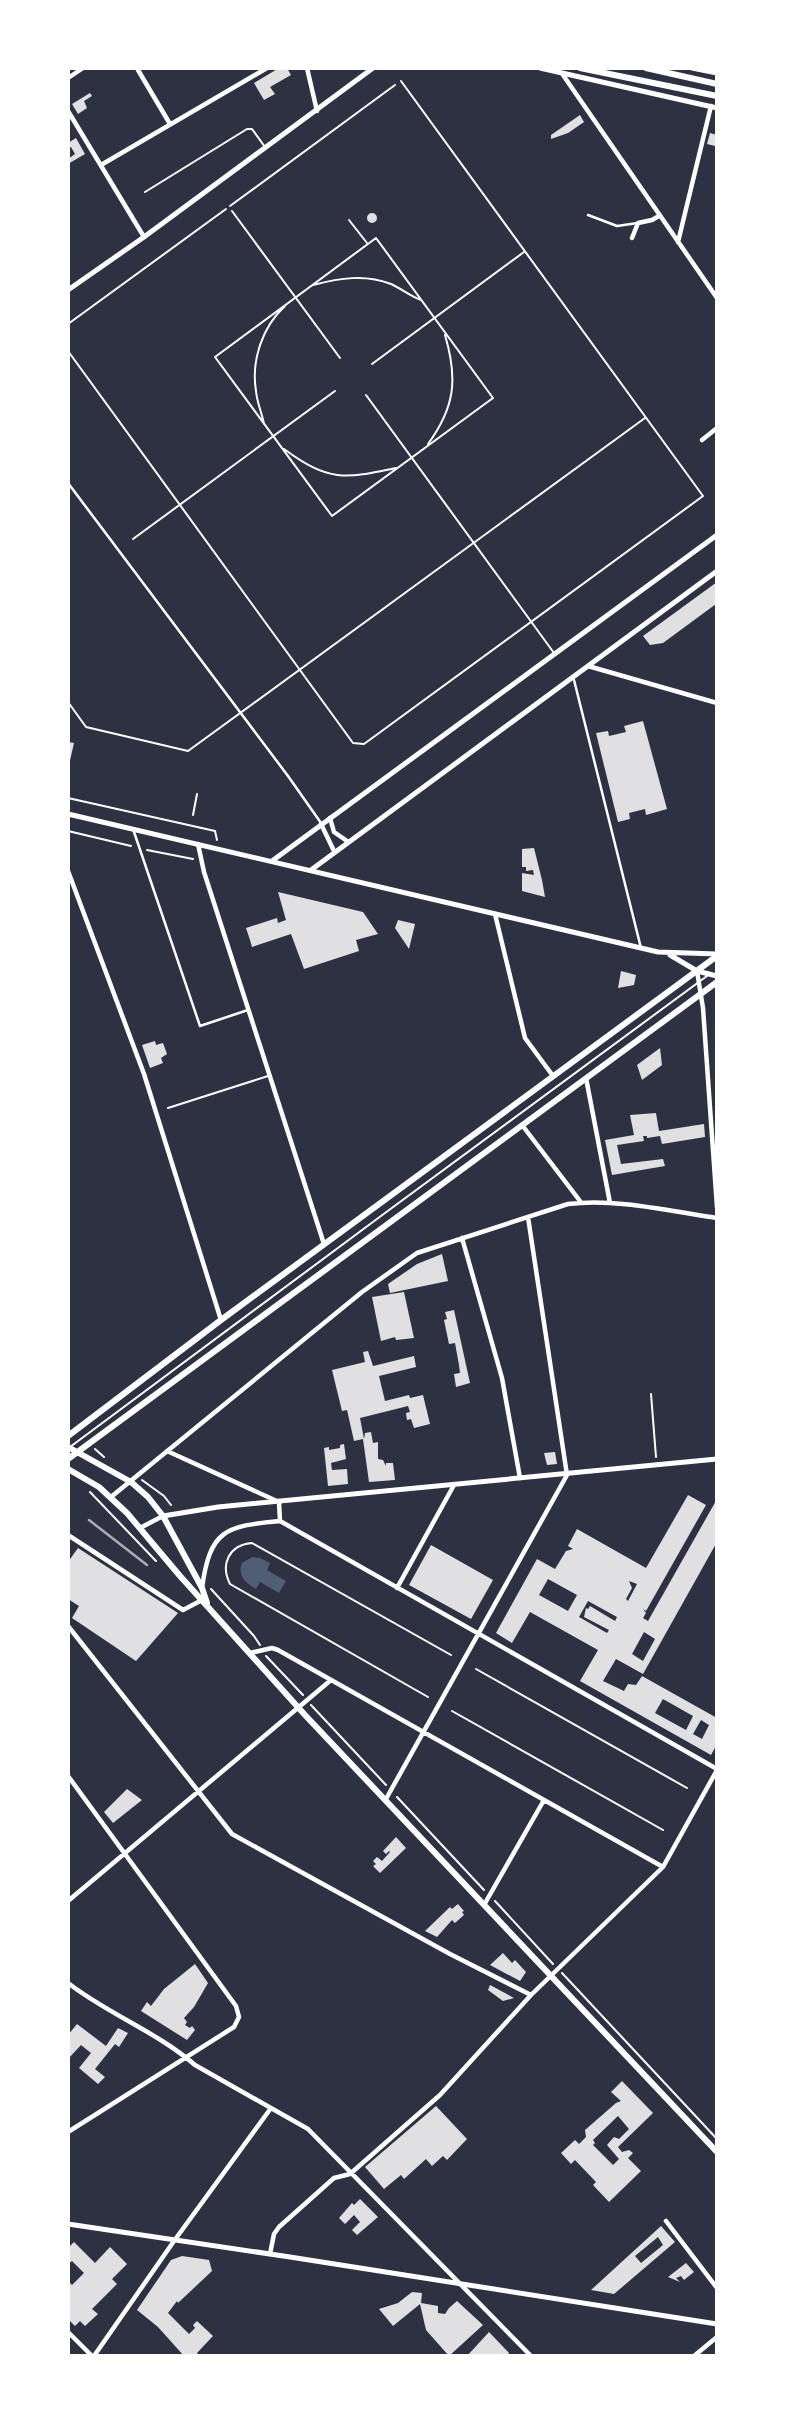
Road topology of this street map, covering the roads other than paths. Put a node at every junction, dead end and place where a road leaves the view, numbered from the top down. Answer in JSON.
{"nodes":[{"id":1,"x":83,"y":68,"type":"edge"},
{"id":2,"x":267,"y":68,"type":"edge"},
{"id":3,"x":307,"y":68,"type":"edge"},
{"id":4,"x":373,"y":68,"type":"edge"},
{"id":5,"x":540,"y":68,"type":"edge"},
{"id":6,"x":580,"y":68,"type":"edge"},
{"id":7,"x":646,"y":68,"type":"edge"},
{"id":8,"x":692,"y":68,"type":"edge"},
{"id":9,"x":138,"y":70,"type":"dead end"},
{"id":10,"x":717,"y":73,"type":"edge"},
{"id":11,"x":563,"y":75,"type":"junction"},
{"id":12,"x":68,"y":78,"type":"edge"},
{"id":13,"x":401,"y":81,"type":"road end"},
{"id":14,"x":717,"y":84,"type":"edge"},
{"id":15,"x":717,"y":96,"type":"edge"},
{"id":16,"x":714,"y":107,"type":"edge"},
{"id":17,"x":68,"y":111,"type":"edge"},
{"id":18,"x":317,"y":111,"type":"junction"},
{"id":19,"x":170,"y":124,"type":"junction"},
{"id":20,"x":266,"y":148,"type":"junction"},
{"id":21,"x":101,"y":165,"type":"junction"},
{"id":22,"x":145,"y":192,"type":"dead end"},
{"id":23,"x":232,"y":211,"type":"dead end"},
{"id":24,"x":588,"y":215,"type":"dead end"},
{"id":25,"x":659,"y":216,"type":"junction"},
{"id":26,"x":638,"y":223,"type":"junction"},
{"id":27,"x":144,"y":237,"type":"junction"},
{"id":28,"x":632,"y":238,"type":"dead end"},
{"id":29,"x":678,"y":243,"type":"junction"},
{"id":30,"x":525,"y":252,"type":"junction"},
{"id":31,"x":69,"y":287,"type":"edge"},
{"id":32,"x":717,"y":298,"type":"edge"},
{"id":33,"x":68,"y":351,"type":"edge"},
{"id":34,"x":340,"y":358,"type":"dead end"},
{"id":35,"x":372,"y":364,"type":"dead end"},
{"id":36,"x":335,"y":391,"type":"dead end"},
{"id":37,"x":366,"y":395,"type":"dead end"},
{"id":38,"x":646,"y":417,"type":"junction"},
{"id":39,"x":717,"y":428,"type":"edge"},
{"id":40,"x":702,"y":440,"type":"dead end"},
{"id":41,"x":68,"y":483,"type":"edge"},
{"id":42,"x":180,"y":505,"type":"junction"},
{"id":43,"x":717,"y":535,"type":"edge"},
{"id":44,"x":133,"y":539,"type":"dead end"},
{"id":45,"x":474,"y":542,"type":"junction"},
{"id":46,"x":717,"y":570,"type":"edge"},
{"id":47,"x":531,"y":621,"type":"junction"},
{"id":48,"x":554,"y":653,"type":"junction"},
{"id":49,"x":588,"y":666,"type":"junction"},
{"id":50,"x":300,"y":670,"type":"junction"},
{"id":51,"x":573,"y":676,"type":"junction"},
{"id":52,"x":68,"y":702,"type":"edge"},
{"id":53,"x":717,"y":703,"type":"edge"},
{"id":54,"x":241,"y":713,"type":"junction"},
{"id":55,"x":68,"y":814,"type":"edge"},
{"id":56,"x":330,"y":818,"type":"junction"},
{"id":57,"x":321,"y":824,"type":"junction"},
{"id":58,"x":133,"y":829,"type":"junction"},
{"id":59,"x":347,"y":841,"type":"junction"},
{"id":60,"x":198,"y":844,"type":"junction"},
{"id":61,"x":334,"y":851,"type":"junction"},
{"id":62,"x":272,"y":861,"type":"junction"},
{"id":63,"x":311,"y":870,"type":"junction"},
{"id":64,"x":68,"y":871,"type":"edge"},
{"id":65,"x":495,"y":914,"type":"junction"},
{"id":66,"x":641,"y":948,"type":"junction"},
{"id":67,"x":667,"y":953,"type":"junction"},
{"id":68,"x":717,"y":955,"type":"edge"},
{"id":69,"x":717,"y":970,"type":"edge"},
{"id":70,"x":697,"y":971,"type":"junction"},
{"id":71,"x":714,"y":975,"type":"edge"},
{"id":72,"x":699,"y":982,"type":"junction"},
{"id":73,"x":717,"y":982,"type":"edge"},
{"id":74,"x":701,"y":993,"type":"junction"},
{"id":75,"x":248,"y":1010,"type":"junction"},
{"id":76,"x":269,"y":1076,"type":"junction"},
{"id":77,"x":553,"y":1076,"type":"junction"},
{"id":78,"x":586,"y":1077,"type":"junction"},
{"id":79,"x":168,"y":1108,"type":"dead end"},
{"id":80,"x":522,"y":1125,"type":"junction"},
{"id":81,"x":580,"y":1202,"type":"junction"},
{"id":82,"x":610,"y":1203,"type":"junction"},
{"id":83,"x":717,"y":1207,"type":"edge"},
{"id":84,"x":528,"y":1217,"type":"junction"},
{"id":85,"x":717,"y":1218,"type":"edge"},
{"id":86,"x":462,"y":1238,"type":"junction"},
{"id":87,"x":324,"y":1244,"type":"junction"},
{"id":88,"x":221,"y":1320,"type":"junction"},
{"id":89,"x":68,"y":1436,"type":"edge"},
{"id":90,"x":69,"y":1448,"type":"edge"},
{"id":91,"x":167,"y":1451,"type":"junction"},
{"id":92,"x":78,"y":1452,"type":"junction"},
{"id":93,"x":68,"y":1459,"type":"edge"},
{"id":94,"x":717,"y":1459,"type":"edge"},
{"id":95,"x":68,"y":1469,"type":"edge"},
{"id":96,"x":566,"y":1475,"type":"junction"},
{"id":97,"x":520,"y":1479,"type":"junction"},
{"id":98,"x":131,"y":1482,"type":"junction"},
{"id":99,"x":454,"y":1485,"type":"junction"},
{"id":100,"x":111,"y":1497,"type":"junction"},
{"id":101,"x":279,"y":1502,"type":"junction"},
{"id":102,"x":163,"y":1516,"type":"junction"},
{"id":103,"x":280,"y":1521,"type":"junction"},
{"id":104,"x":140,"y":1528,"type":"junction"},
{"id":105,"x":68,"y":1535,"type":"edge"},
{"id":106,"x":205,"y":1587,"type":"junction"},
{"id":107,"x":397,"y":1588,"type":"junction"},
{"id":108,"x":205,"y":1603,"type":"junction"},
{"id":109,"x":68,"y":1626,"type":"edge"},
{"id":110,"x":478,"y":1634,"type":"junction"},
{"id":111,"x":250,"y":1653,"type":"junction"},
{"id":112,"x":331,"y":1679,"type":"junction"},
{"id":113,"x":299,"y":1708,"type":"junction"},
{"id":114,"x":424,"y":1732,"type":"junction"},
{"id":115,"x":717,"y":1769,"type":"edge"},
{"id":116,"x":68,"y":1776,"type":"edge"},
{"id":117,"x":199,"y":1793,"type":"junction"},
{"id":118,"x":386,"y":1799,"type":"junction"},
{"id":119,"x":544,"y":1800,"type":"junction"},
{"id":120,"x":125,"y":1854,"type":"junction"},
{"id":121,"x":663,"y":1867,"type":"junction"},
{"id":122,"x":68,"y":1902,"type":"edge"},
{"id":123,"x":484,"y":1906,"type":"junction"},
{"id":124,"x":551,"y":1976,"type":"junction"},
{"id":125,"x":68,"y":1983,"type":"edge"},
{"id":126,"x":531,"y":1995,"type":"junction"},
{"id":127,"x":187,"y":2058,"type":"junction"},
{"id":128,"x":271,"y":2108,"type":"junction"},
{"id":129,"x":68,"y":2132,"type":"edge"},
{"id":130,"x":717,"y":2152,"type":"edge"},
{"id":131,"x":350,"y":2174,"type":"junction"},
{"id":132,"x":666,"y":2221,"type":"dead end"},
{"id":133,"x":68,"y":2224,"type":"edge"},
{"id":134,"x":174,"y":2241,"type":"junction"},
{"id":135,"x":270,"y":2254,"type":"junction"},
{"id":136,"x":460,"y":2285,"type":"junction"},
{"id":137,"x":717,"y":2288,"type":"edge"},
{"id":138,"x":717,"y":2324,"type":"edge"},
{"id":139,"x":68,"y":2332,"type":"edge"},
{"id":140,"x":717,"y":2337,"type":"edge"},
{"id":141,"x":529,"y":2355,"type":"edge"},
{"id":142,"x":93,"y":2356,"type":"edge"},
{"id":143,"x":694,"y":2356,"type":"edge"}],
"edges":[{"from":1,"to":12,"type":"street"},
{"from":2,"to":19,"type":"street"},
{"from":3,"to":18,"type":"street"},
{"from":4,"to":18,"type":"street"},
{"from":5,"to":11,"type":"street"},
{"from":6,"to":15,"type":"main road"},
{"from":7,"to":14,"type":"main road"},
{"from":8,"to":10,"type":"street"},
{"from":9,"to":19,"type":"street"},
{"from":11,"to":16,"type":"street"},
{"from":11,"to":25,"type":"street"},
{"from":13,"to":30,"type":"lane"},
{"from":16,"to":29,"type":"street"},
{"from":17,"to":21,"type":"street"},
{"from":18,"to":20,"type":"street"},
{"from":19,"to":21,"type":"street"},
{"from":20,"to":22,"type":"lane"},
{"from":20,"to":27,"type":"street"},
{"from":21,"to":27,"type":"street"},
{"from":23,"to":34,"type":"lane"},
{"from":24,"to":26,"type":"street"},
{"from":25,"to":26,"type":"street"},
{"from":25,"to":29,"type":"street"},
{"from":26,"to":28,"type":"street"},
{"from":27,"to":31,"type":"street"},
{"from":29,"to":32,"type":"street"},
{"from":30,"to":35,"type":"lane"},
{"from":30,"to":38,"type":"lane"},
{"from":33,"to":42,"type":"lane"},
{"from":36,"to":42,"type":"lane"},
{"from":37,"to":45,"type":"lane"},
{"from":38,"to":45,"type":"lane"},
{"from":38,"to":47,"type":"lane"},
{"from":39,"to":40,"type":"street"},
{"from":41,"to":54,"type":"street"},
{"from":42,"to":44,"type":"lane"},
{"from":42,"to":50,"type":"lane"},
{"from":43,"to":48,"type":"street"},
{"from":45,"to":47,"type":"lane"},
{"from":45,"to":50,"type":"lane"},
{"from":46,"to":49,"type":"street"},
{"from":47,"to":48,"type":"lane"},
{"from":47,"to":50,"type":"lane"},
{"from":48,"to":56,"type":"street"},
{"from":49,"to":51,"type":"street"},
{"from":49,"to":53,"type":"street"},
{"from":50,"to":54,"type":"lane"},
{"from":51,"to":59,"type":"street"},
{"from":51,"to":66,"type":"street"},
{"from":52,"to":54,"type":"lane"},
{"from":54,"to":57,"type":"street"},
{"from":55,"to":58,"type":"street"},
{"from":56,"to":57,"type":"street"},
{"from":56,"to":59,"type":"street"},
{"from":57,"to":61,"type":"street"},
{"from":57,"to":62,"type":"street"},
{"from":58,"to":60,"type":"street"},
{"from":58,"to":75,"type":"street"},
{"from":59,"to":61,"type":"street"},
{"from":60,"to":62,"type":"street"},
{"from":60,"to":75,"type":"street"},
{"from":61,"to":63,"type":"street"},
{"from":62,"to":63,"type":"street"},
{"from":63,"to":65,"type":"street"},
{"from":64,"to":88,"type":"street"},
{"from":65,"to":66,"type":"street"},
{"from":65,"to":77,"type":"street"},
{"from":66,"to":67,"type":"street"},
{"from":67,"to":68,"type":"street"},
{"from":67,"to":70,"type":"street"},
{"from":68,"to":70,"type":"main road"},
{"from":69,"to":71,"type":"lane"},
{"from":70,"to":71,"type":"street"},
{"from":70,"to":72,"type":"street"},
{"from":70,"to":77,"type":"main road"},
{"from":71,"to":72,"type":"lane"},
{"from":72,"to":74,"type":"street"},
{"from":72,"to":90,"type":"lane"},
{"from":73,"to":74,"type":"main road"},
{"from":74,"to":78,"type":"main road"},
{"from":74,"to":83,"type":"street"},
{"from":75,"to":76,"type":"street"},
{"from":76,"to":79,"type":"lane"},
{"from":76,"to":87,"type":"street"},
{"from":77,"to":87,"type":"main road"},
{"from":78,"to":80,"type":"main road"},
{"from":78,"to":82,"type":"street"},
{"from":80,"to":81,"type":"street"},
{"from":80,"to":92,"type":"main road"},
{"from":81,"to":82,"type":"street"},
{"from":81,"to":84,"type":"street"},
{"from":82,"to":85,"type":"street"},
{"from":84,"to":86,"type":"street"},
{"from":84,"to":96,"type":"street"},
{"from":86,"to":91,"type":"street"},
{"from":86,"to":97,"type":"street"},
{"from":87,"to":88,"type":"main road"},
{"from":88,"to":89,"type":"main road"},
{"from":90,"to":92,"type":"main road"},
{"from":91,"to":98,"type":"street"},
{"from":91,"to":101,"type":"street"},
{"from":92,"to":93,"type":"main road"},
{"from":92,"to":98,"type":"main road"},
{"from":94,"to":96,"type":"street"},
{"from":95,"to":100,"type":"main road"},
{"from":96,"to":97,"type":"street"},
{"from":96,"to":110,"type":"street"},
{"from":97,"to":99,"type":"street"},
{"from":98,"to":100,"type":"street"},
{"from":98,"to":102,"type":"main road"},
{"from":99,"to":101,"type":"street"},
{"from":99,"to":107,"type":"street"},
{"from":100,"to":104,"type":"main road"},
{"from":101,"to":102,"type":"street"},
{"from":101,"to":103,"type":"street"},
{"from":102,"to":104,"type":"street"},
{"from":102,"to":106,"type":"main road"},
{"from":103,"to":106,"type":"street"},
{"from":103,"to":107,"type":"street"},
{"from":104,"to":108,"type":"main road"},
{"from":105,"to":108,"type":"street"},
{"from":106,"to":108,"type":"main road"},
{"from":107,"to":110,"type":"street"},
{"from":108,"to":111,"type":"main road"},
{"from":109,"to":117,"type":"street"},
{"from":110,"to":114,"type":"street"},
{"from":110,"to":115,"type":"street"},
{"from":111,"to":112,"type":"street"},
{"from":111,"to":113,"type":"main road"},
{"from":112,"to":113,"type":"street"},
{"from":112,"to":114,"type":"street"},
{"from":113,"to":117,"type":"street"},
{"from":113,"to":118,"type":"main road"},
{"from":114,"to":118,"type":"street"},
{"from":114,"to":119,"type":"street"},
{"from":115,"to":121,"type":"street"},
{"from":116,"to":120,"type":"street"},
{"from":117,"to":120,"type":"street"},
{"from":117,"to":126,"type":"street"},
{"from":118,"to":123,"type":"main road"},
{"from":119,"to":121,"type":"street"},
{"from":119,"to":123,"type":"street"},
{"from":120,"to":122,"type":"street"},
{"from":120,"to":127,"type":"street"},
{"from":121,"to":124,"type":"street"},
{"from":123,"to":124,"type":"main road"},
{"from":124,"to":126,"type":"street"},
{"from":124,"to":130,"type":"main road"},
{"from":125,"to":127,"type":"street"},
{"from":126,"to":131,"type":"street"},
{"from":127,"to":128,"type":"street"},
{"from":127,"to":129,"type":"street"},
{"from":128,"to":131,"type":"street"},
{"from":128,"to":134,"type":"street"},
{"from":131,"to":135,"type":"street"},
{"from":131,"to":136,"type":"street"},
{"from":132,"to":137,"type":"street"},
{"from":133,"to":134,"type":"street"},
{"from":134,"to":135,"type":"street"},
{"from":134,"to":142,"type":"street"},
{"from":135,"to":136,"type":"street"},
{"from":136,"to":138,"type":"street"},
{"from":136,"to":141,"type":"street"},
{"from":139,"to":142,"type":"street"},
{"from":140,"to":143,"type":"street"}]}
